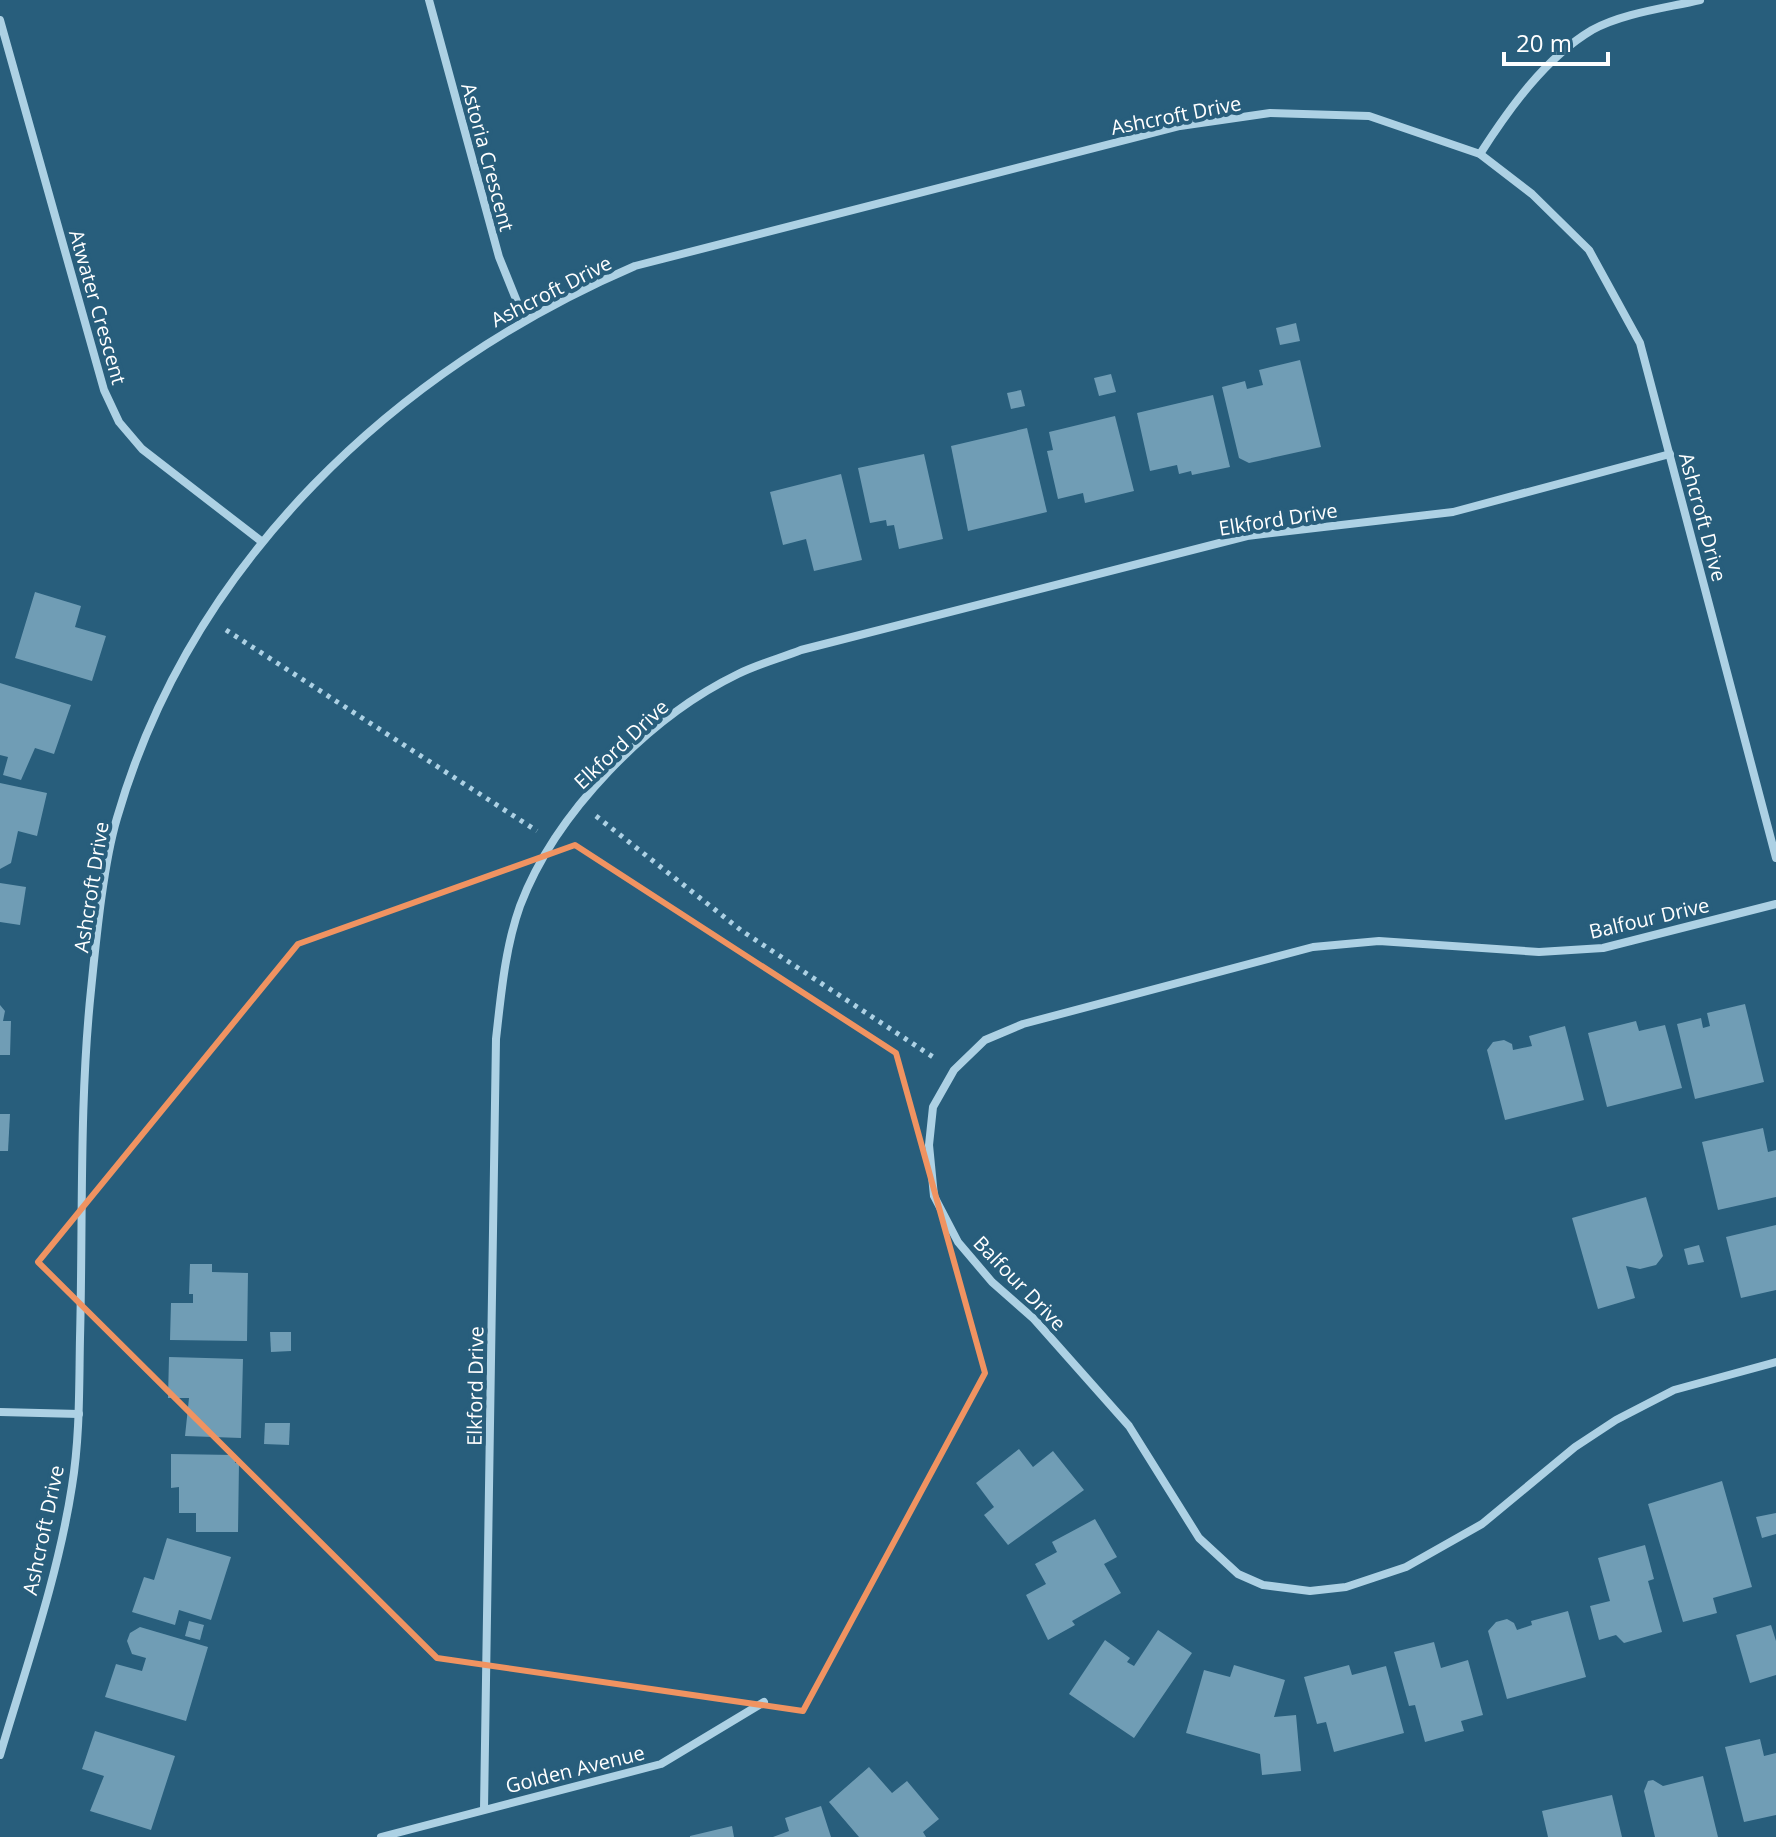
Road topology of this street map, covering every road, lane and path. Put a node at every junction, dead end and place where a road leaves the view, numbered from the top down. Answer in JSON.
{"nodes":[{"id":1,"x":429,"y":0,"type":"edge"},
{"id":2,"x":1700,"y":0,"type":"edge"},
{"id":3,"x":0,"y":20,"type":"edge"},
{"id":4,"x":1480,"y":154,"type":"junction"},
{"id":5,"x":524,"y":319,"type":"junction"},
{"id":6,"x":1670,"y":454,"type":"junction"},
{"id":7,"x":261,"y":541,"type":"junction"},
{"id":8,"x":206,"y":617,"type":"junction"},
{"id":9,"x":581,"y":803,"type":"junction"},
{"id":10,"x":554,"y":843,"type":"junction"},
{"id":11,"x":1776,"y":858,"type":"edge"},
{"id":12,"x":1776,"y":904,"type":"edge"},
{"id":13,"x":954,"y":1070,"type":"junction"},
{"id":14,"x":1776,"y":1362,"type":"edge"},
{"id":15,"x":0,"y":1412,"type":"edge"},
{"id":16,"x":79,"y":1414,"type":"junction"},
{"id":17,"x":764,"y":1702,"type":"dead end"},
{"id":18,"x":0,"y":1755,"type":"edge"},
{"id":19,"x":484,"y":1809,"type":"junction"},
{"id":20,"x":381,"y":1837,"type":"edge"}],
"edges":[{"from":1,"to":5,"type":"street","name":"Astoria Crescent"},
{"from":2,"to":4,"type":"street"},
{"from":3,"to":7,"type":"street","name":"Atwater Crescent"},
{"from":4,"to":5,"type":"street","name":"Ashcroft Drive"},
{"from":4,"to":6,"type":"street","name":"Ashcroft Drive"},
{"from":5,"to":7,"type":"street","name":"Ashcroft Drive"},
{"from":6,"to":9,"type":"street","name":"Elkford Drive"},
{"from":6,"to":11,"type":"street","name":"Ashcroft Drive"},
{"from":7,"to":8,"type":"street","name":"Ashcroft Drive"},
{"from":8,"to":10,"type":"path"},
{"from":8,"to":16,"type":"street","name":"Ashcroft Drive"},
{"from":9,"to":10,"type":"street","name":"Elkford Drive"},
{"from":9,"to":13,"type":"path"},
{"from":10,"to":19,"type":"street","name":"Elkford Drive"},
{"from":12,"to":13,"type":"street","name":"Balfour Drive"},
{"from":13,"to":14,"type":"street","name":"Balfour Drive"},
{"from":15,"to":16,"type":"street"},
{"from":16,"to":18,"type":"street","name":"Ashcroft Drive"},
{"from":17,"to":19,"type":"street","name":"Golden Avenue"},
{"from":19,"to":20,"type":"street","name":"Golden Avenue"}]}
